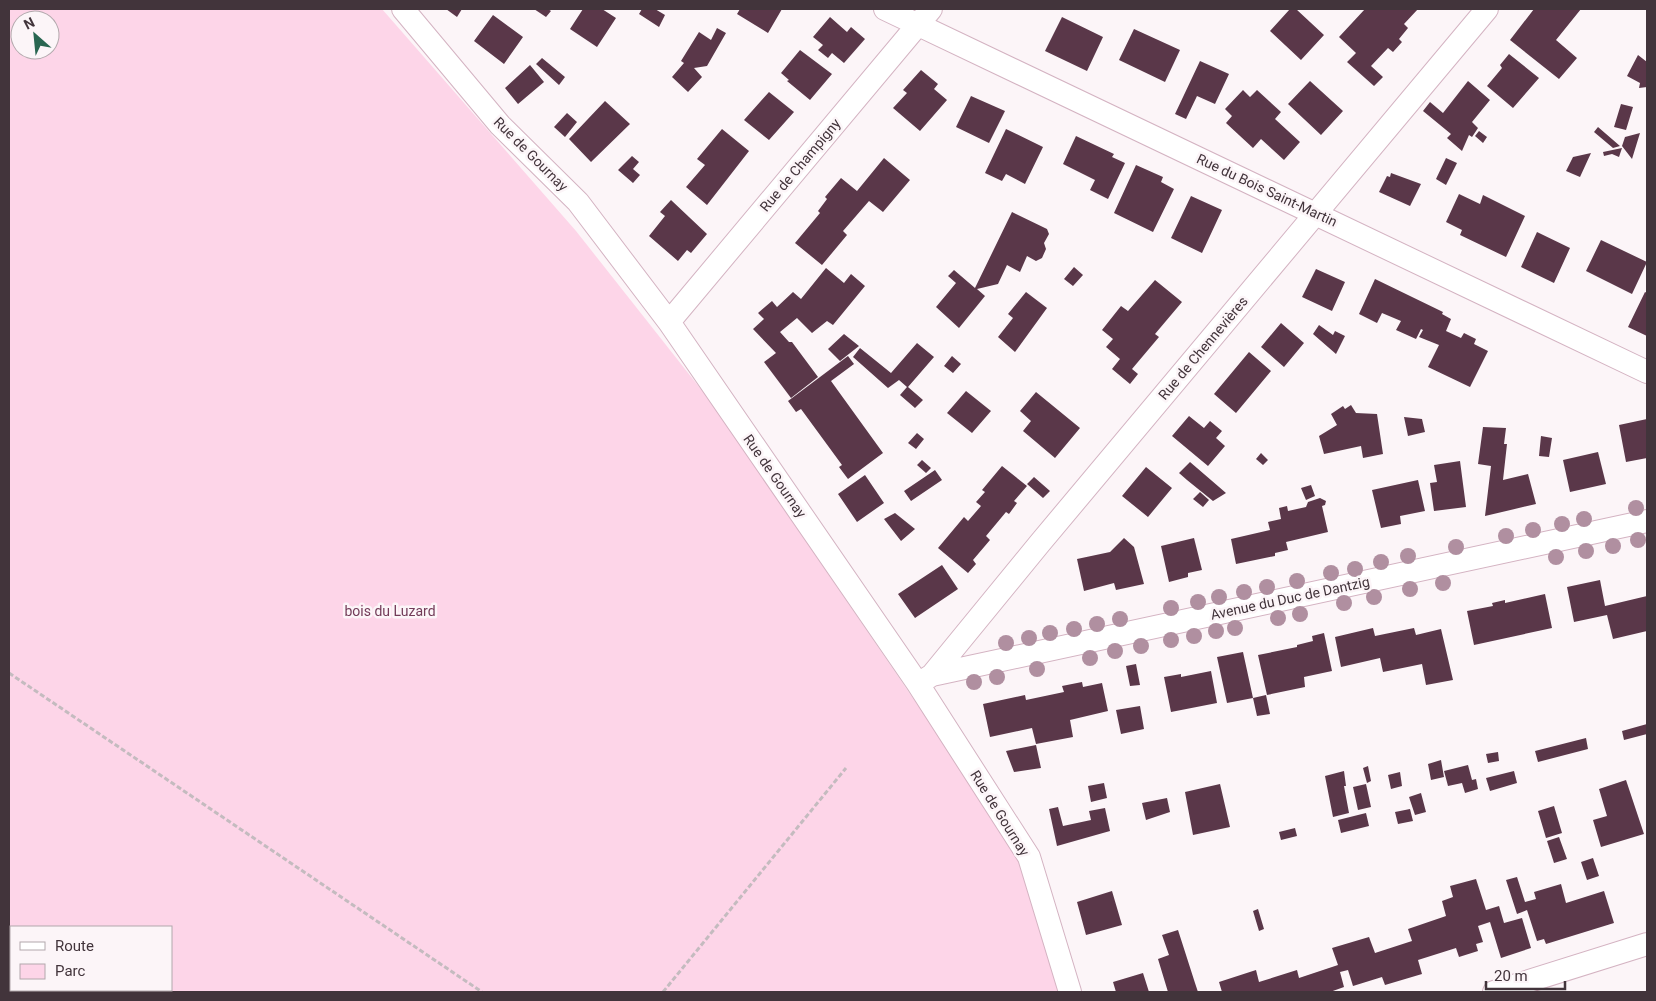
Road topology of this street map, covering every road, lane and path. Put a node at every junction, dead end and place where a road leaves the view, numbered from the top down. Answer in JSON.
{"nodes":[{"id":1,"x":403,"y":9,"type":"edge"},
{"id":2,"x":885,"y":9,"type":"edge"},
{"id":3,"x":1487,"y":9,"type":"edge"},
{"id":4,"x":925,"y":17,"type":"edge"},
{"id":5,"x":1316,"y":214,"type":"junction"},
{"id":6,"x":669,"y":322,"type":"junction"},
{"id":7,"x":1647,"y":372,"type":"edge"},
{"id":8,"x":1647,"y":521,"type":"edge"},
{"id":9,"x":9,"y":673,"type":"edge"},
{"id":10,"x":925,"y":680,"type":"junction"},
{"id":11,"x":846,"y":768,"type":"dead end"},
{"id":12,"x":1647,"y":944,"type":"edge"},
{"id":13,"x":482,"y":992,"type":"edge"},
{"id":14,"x":663,"y":992,"type":"edge"},
{"id":15,"x":1070,"y":992,"type":"edge"},
{"id":16,"x":1494,"y":992,"type":"edge"}],
"edges":[{"from":1,"to":6,"type":"street","name":"Rue de Gournay"},
{"from":2,"to":4,"type":"street","name":"Rue du Bois Saint-Martin"},
{"from":3,"to":5,"type":"street","name":"Rue de Chennevières"},
{"from":4,"to":5,"type":"street","name":"Rue du Bois Saint-Martin"},
{"from":4,"to":6,"type":"street","name":"Rue de Champigny"},
{"from":5,"to":7,"type":"street","name":"Rue du Bois Saint-Martin"},
{"from":5,"to":10,"type":"street","name":"Rue de Chennevières"},
{"from":6,"to":10,"type":"street","name":"Rue de Gournay"},
{"from":8,"to":10,"type":"street","name":"Avenue du Duc de Dantzig"},
{"from":9,"to":13,"type":"path"},
{"from":10,"to":15,"type":"street","name":"Rue de Gournay"},
{"from":11,"to":14,"type":"path"},
{"from":12,"to":16,"type":"street"}]}
